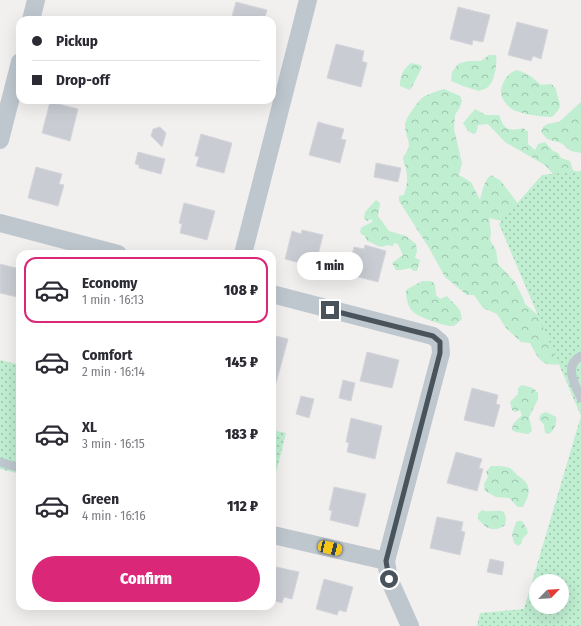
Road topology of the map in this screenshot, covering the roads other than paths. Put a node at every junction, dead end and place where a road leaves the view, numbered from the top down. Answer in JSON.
{"nodes":[{"id":1,"x":36,"y":0,"type":"edge"},
{"id":2,"x":308,"y":0,"type":"edge"},
{"id":3,"x":32,"y":16,"type":"edge"},
{"id":4,"x":16,"y":78,"type":"edge"},
{"id":5,"x":0,"y":140,"type":"edge"},
{"id":6,"x":0,"y":224,"type":"edge"},
{"id":7,"x":102,"y":250,"type":"edge"},
{"id":8,"x":243,"y":250,"type":"edge"},
{"id":9,"x":276,"y":295,"type":"edge"},
{"id":10,"x":581,"y":356,"type":"edge"},
{"id":11,"x":581,"y":398,"type":"edge"},
{"id":12,"x":0,"y":462,"type":"edge"},
{"id":13,"x":16,"y":467,"type":"edge"},
{"id":14,"x":276,"y":535,"type":"edge"},
{"id":15,"x":386,"y":561,"type":"junction"},
{"id":16,"x":410,"y":626,"type":"edge"}],
"edges":[{"from":1,"to":3,"type":"street"},
{"from":2,"to":8,"type":"street"},
{"from":4,"to":5,"type":"street"},
{"from":6,"to":7,"type":"street"},
{"from":9,"to":15,"type":"street"},
{"from":10,"to":11,"type":"lane"},
{"from":12,"to":13,"type":"lane"},
{"from":14,"to":15,"type":"street"},
{"from":15,"to":16,"type":"street"}]}
